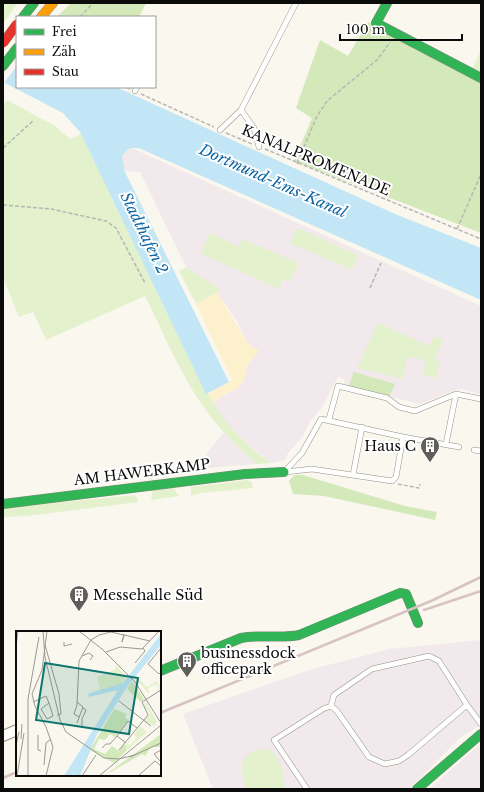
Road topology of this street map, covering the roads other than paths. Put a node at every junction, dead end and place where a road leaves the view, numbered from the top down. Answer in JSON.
{"nodes":[{"id":1,"x":34,"y":3,"type":"edge"},
{"id":2,"x":53,"y":3,"type":"edge"},
{"id":3,"x":296,"y":3,"type":"edge"},
{"id":4,"x":387,"y":3,"type":"edge"},
{"id":5,"x":24,"y":16,"type":"edge"},
{"id":6,"x":42,"y":16,"type":"edge"},
{"id":7,"x":16,"y":25,"type":"edge"},
{"id":8,"x":3,"y":43,"type":"edge"},
{"id":9,"x":16,"y":49,"type":"edge"},
{"id":10,"x":3,"y":66,"type":"edge"},
{"id":11,"x":481,"y":78,"type":"edge"},
{"id":12,"x":241,"y":110,"type":"junction"},
{"id":13,"x":220,"y":130,"type":"road end"},
{"id":14,"x":259,"y":147,"type":"road end"},
{"id":15,"x":456,"y":394,"type":"junction"},
{"id":16,"x":481,"y":399,"type":"edge"},
{"id":17,"x":328,"y":419,"type":"junction"},
{"id":18,"x":362,"y":427,"type":"junction"},
{"id":19,"x":403,"y":437,"type":"junction"},
{"id":20,"x":446,"y":444,"type":"junction"},
{"id":21,"x":459,"y":447,"type":"dead end"},
{"id":22,"x":474,"y":450,"type":"dead end"},
{"id":23,"x":481,"y":451,"type":"edge"},
{"id":24,"x":284,"y":472,"type":"junction"},
{"id":25,"x":353,"y":475,"type":"junction"},
{"id":26,"x":3,"y":504,"type":"edge"},
{"id":27,"x":418,"y":623,"type":"dead end"},
{"id":28,"x":161,"y":671,"type":"edge"},
{"id":29,"x":467,"y":705,"type":"junction"},
{"id":30,"x":331,"y":706,"type":"junction"},
{"id":31,"x":481,"y":724,"type":"edge"},
{"id":32,"x":16,"y":730,"type":"edge"},
{"id":33,"x":481,"y":734,"type":"edge"},
{"id":34,"x":3,"y":736,"type":"edge"},
{"id":35,"x":307,"y":789,"type":"edge"},
{"id":36,"x":417,"y":789,"type":"edge"}],
"edges":[{"from":1,"to":5,"type":"street"},
{"from":2,"to":6,"type":"street"},
{"from":3,"to":12,"type":"lane"},
{"from":4,"to":11,"type":"street"},
{"from":7,"to":8,"type":"street","bridge":true},
{"from":9,"to":10,"type":"street"},
{"from":12,"to":13,"type":"lane"},
{"from":12,"to":14,"type":"lane"},
{"from":15,"to":16,"type":"lane"},
{"from":15,"to":17,"type":"lane"},
{"from":15,"to":20,"type":"lane"},
{"from":17,"to":18,"type":"lane"},
{"from":17,"to":24,"type":"lane"},
{"from":18,"to":19,"type":"lane"},
{"from":18,"to":25,"type":"lane"},
{"from":19,"to":20,"type":"lane"},
{"from":19,"to":25,"type":"lane","name":"AM HAWERKAMP"},
{"from":20,"to":21,"type":"lane"},
{"from":22,"to":23,"type":"lane"},
{"from":24,"to":25,"type":"lane","name":"AM HAWERKAMP"},
{"from":24,"to":26,"type":"street","name":"AM HAWERKAMP"},
{"from":27,"to":28,"type":"street"},
{"from":29,"to":30,"type":"lane"},
{"from":29,"to":30,"type":"lane"},
{"from":29,"to":31,"type":"lane"},
{"from":30,"to":35,"type":"lane"},
{"from":32,"to":34,"type":"street"},
{"from":33,"to":36,"type":"street"}]}
